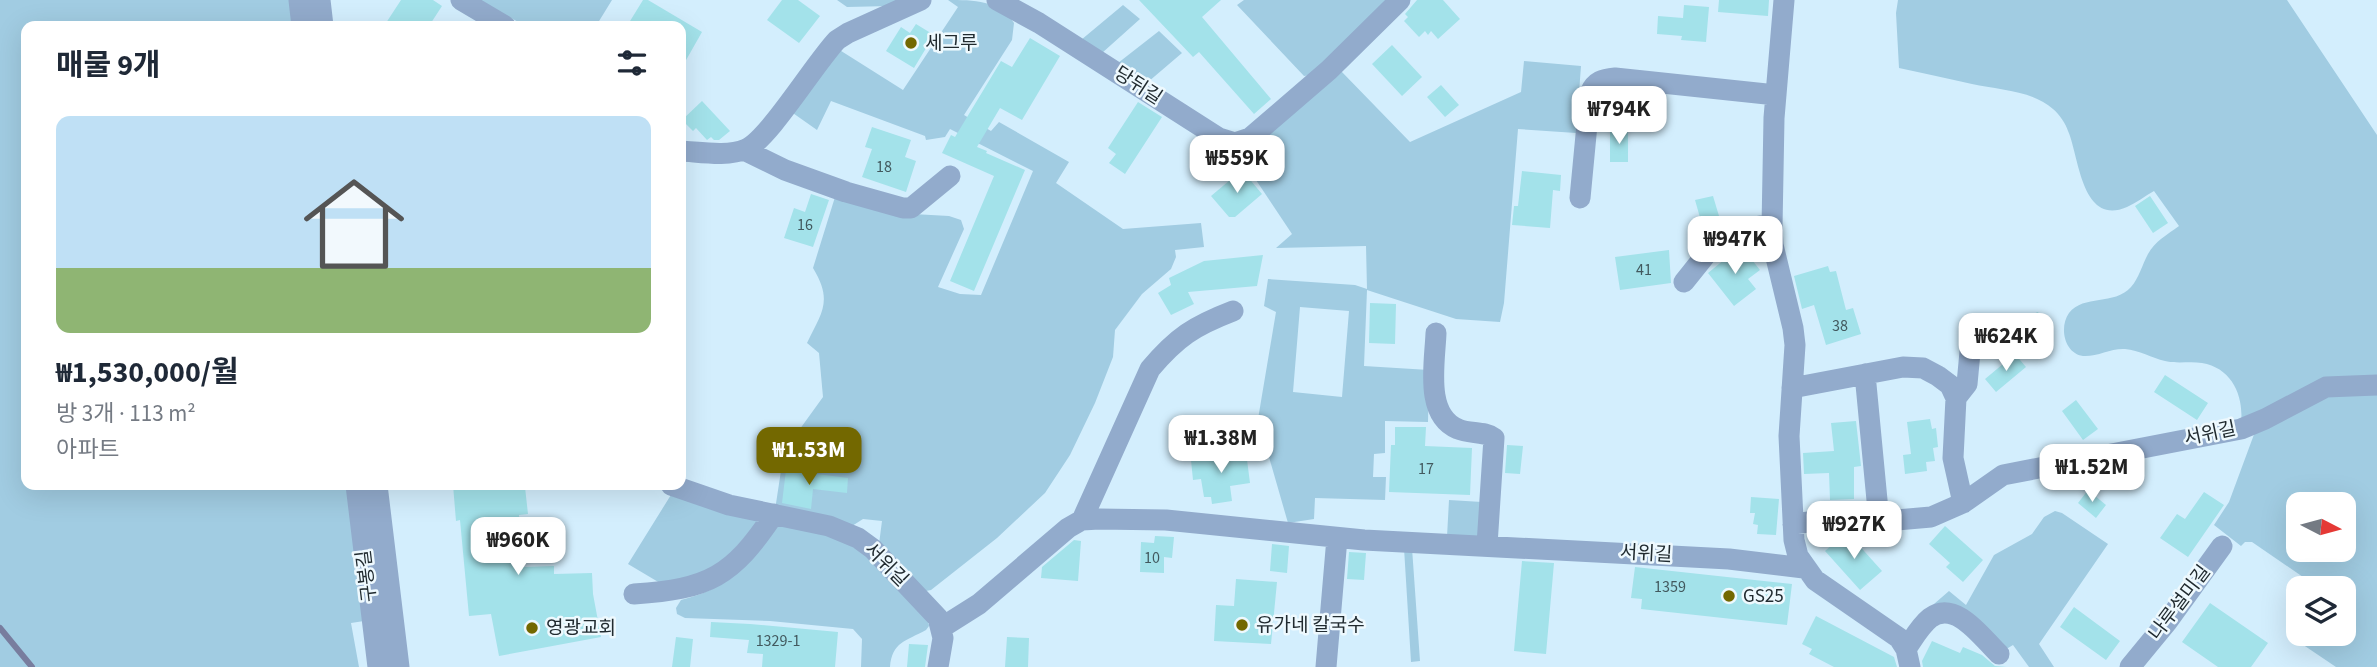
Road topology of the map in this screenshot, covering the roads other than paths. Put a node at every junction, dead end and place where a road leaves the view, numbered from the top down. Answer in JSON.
{"nodes":[{"id":1,"x":299,"y":0,"type":"edge"},
{"id":2,"x":320,"y":0,"type":"edge"},
{"id":3,"x":461,"y":0,"type":"edge"},
{"id":4,"x":921,"y":0,"type":"edge"},
{"id":5,"x":997,"y":0,"type":"edge"},
{"id":6,"x":1400,"y":0,"type":"edge"},
{"id":7,"x":1784,"y":0,"type":"edge"},
{"id":8,"x":301,"y":21,"type":"edge"},
{"id":9,"x":322,"y":21,"type":"edge"},
{"id":10,"x":497,"y":21,"type":"edge"},
{"id":11,"x":1776,"y":95,"type":"junction"},
{"id":12,"x":744,"y":150,"type":"junction"},
{"id":13,"x":686,"y":151,"type":"edge"},
{"id":14,"x":950,"y":176,"type":"dead end"},
{"id":15,"x":1580,"y":198,"type":"dead end"},
{"id":16,"x":1772,"y":224,"type":"junction"},
{"id":17,"x":1684,"y":282,"type":"dead end"},
{"id":18,"x":1233,"y":311,"type":"dead end"},
{"id":19,"x":1436,"y":333,"type":"dead end"},
{"id":20,"x":1970,"y":352,"type":"dead end"},
{"id":21,"x":1865,"y":374,"type":"junction"},
{"id":22,"x":2377,"y":385,"type":"edge"},
{"id":23,"x":1792,"y":388,"type":"junction"},
{"id":24,"x":1956,"y":398,"type":"junction"},
{"id":25,"x":357,"y":490,"type":"edge"},
{"id":26,"x":378,"y":490,"type":"edge"},
{"id":27,"x":685,"y":490,"type":"edge"},
{"id":28,"x":1962,"y":503,"type":"junction"},
{"id":29,"x":774,"y":514,"type":"junction"},
{"id":30,"x":1082,"y":520,"type":"junction"},
{"id":31,"x":1879,"y":521,"type":"junction"},
{"id":32,"x":1793,"y":524,"type":"junction"},
{"id":33,"x":1337,"y":538,"type":"junction"},
{"id":34,"x":1487,"y":545,"type":"junction"},
{"id":35,"x":2222,"y":546,"type":"dead end"},
{"id":36,"x":1804,"y":568,"type":"junction"},
{"id":37,"x":634,"y":594,"type":"dead end"},
{"id":38,"x":942,"y":628,"type":"junction"},
{"id":39,"x":1999,"y":653,"type":"dead end"},
{"id":40,"x":1908,"y":658,"type":"edge"},
{"id":41,"x":2138,"y":664,"type":"edge"},
{"id":42,"x":378,"y":667,"type":"edge"},
{"id":43,"x":399,"y":667,"type":"edge"},
{"id":44,"x":938,"y":667,"type":"edge"},
{"id":45,"x":1326,"y":667,"type":"edge"}],
"edges":[{"from":1,"to":8,"type":"street"},
{"from":2,"to":9,"type":"street"},
{"from":3,"to":10,"type":"street"},
{"from":4,"to":12,"type":"street"},
{"from":5,"to":6,"type":"street","name":"당뒤길"},
{"from":7,"to":11,"type":"street"},
{"from":11,"to":15,"type":"street"},
{"from":11,"to":16,"type":"street"},
{"from":12,"to":13,"type":"street"},
{"from":12,"to":14,"type":"street"},
{"from":16,"to":17,"type":"street"},
{"from":16,"to":23,"type":"street"},
{"from":18,"to":30,"type":"street"},
{"from":19,"to":34,"type":"street"},
{"from":20,"to":24,"type":"street"},
{"from":21,"to":23,"type":"street"},
{"from":21,"to":24,"type":"street"},
{"from":21,"to":31,"type":"street"},
{"from":22,"to":28,"type":"street","name":"서위길"},
{"from":23,"to":32,"type":"street"},
{"from":24,"to":28,"type":"street"},
{"from":25,"to":42,"type":"street","name":"구봉길"},
{"from":26,"to":43,"type":"street","name":"구봉길"},
{"from":27,"to":29,"type":"street","name":"서위길"},
{"from":28,"to":31,"type":"street","name":"서위길"},
{"from":29,"to":37,"type":"street"},
{"from":29,"to":38,"type":"street","name":"서위길"},
{"from":30,"to":33,"type":"street","name":"서위길"},
{"from":30,"to":38,"type":"street"},
{"from":31,"to":32,"type":"street","name":"서위길"},
{"from":32,"to":36,"type":"street"},
{"from":33,"to":34,"type":"street","name":"서위길"},
{"from":33,"to":45,"type":"street"},
{"from":34,"to":36,"type":"street","name":"서위길"},
{"from":35,"to":41,"type":"street","name":"나루설미길"},
{"from":36,"to":40,"type":"street"},
{"from":38,"to":44,"type":"street"},
{"from":39,"to":40,"type":"street"}]}
